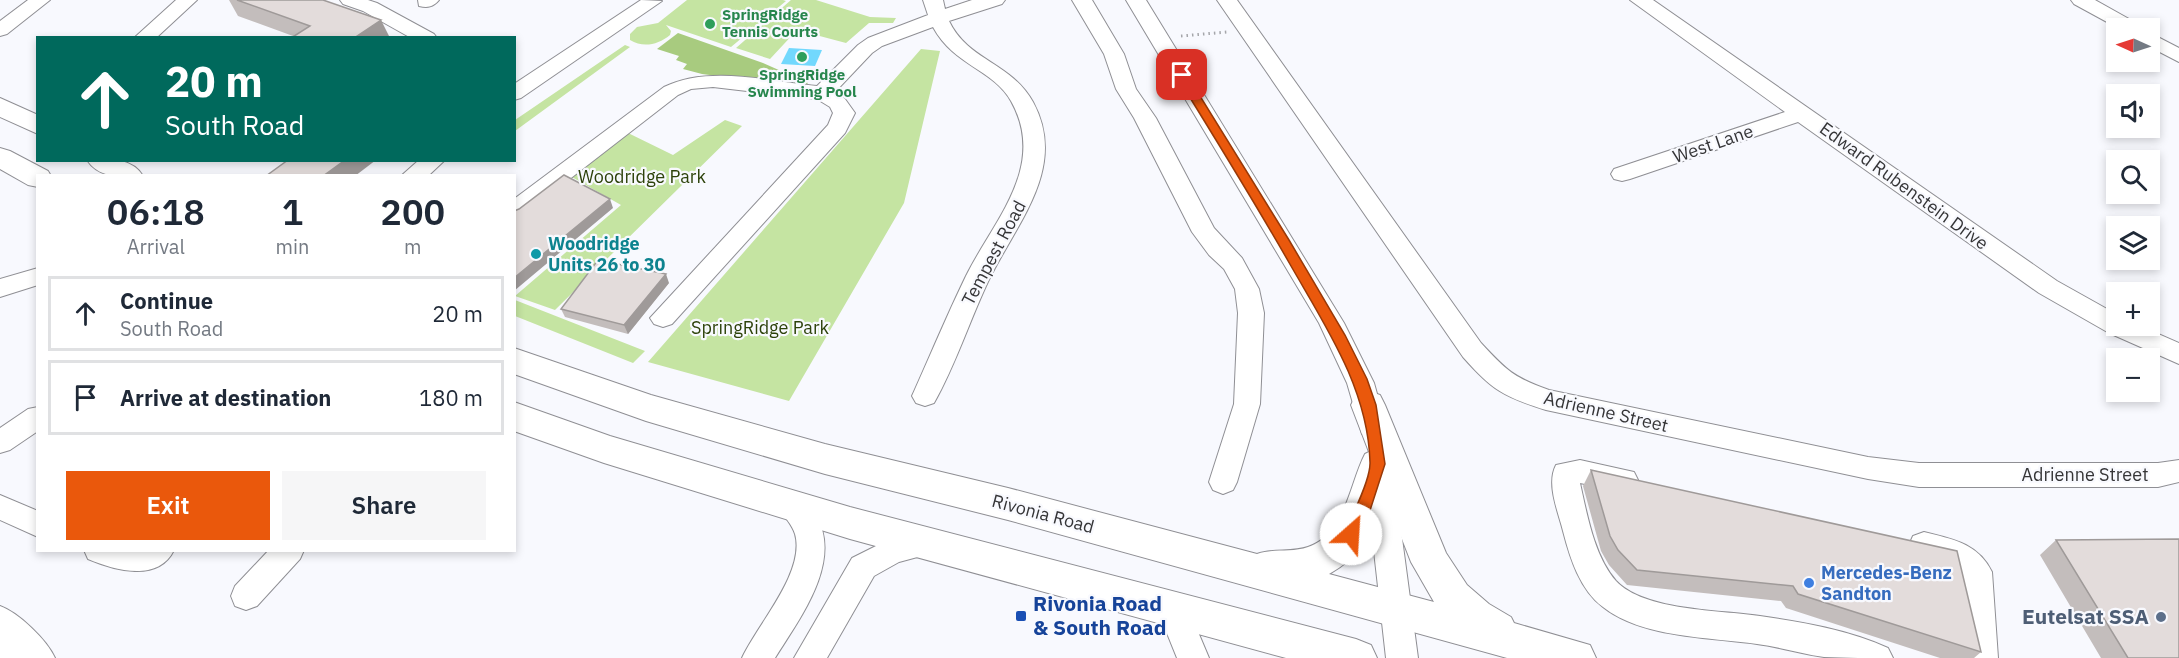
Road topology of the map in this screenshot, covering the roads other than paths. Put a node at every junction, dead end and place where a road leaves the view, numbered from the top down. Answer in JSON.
{"nodes":[{"id":1,"x":39,"y":0,"type":"edge"},
{"id":2,"x":187,"y":0,"type":"edge"},
{"id":3,"x":350,"y":0,"type":"edge"},
{"id":4,"x":652,"y":0,"type":"edge"},
{"id":5,"x":666,"y":0,"type":"edge"},
{"id":6,"x":995,"y":0,"type":"edge"},
{"id":7,"x":1082,"y":0,"type":"edge"},
{"id":8,"x":1136,"y":0,"type":"edge"},
{"id":9,"x":1227,"y":0,"type":"edge"},
{"id":10,"x":1640,"y":0,"type":"edge"},
{"id":11,"x":2081,"y":0,"type":"edge"},
{"id":12,"x":935,"y":10,"type":"edge"},
{"id":13,"x":2113,"y":18,"type":"edge"},
{"id":14,"x":0,"y":30,"type":"edge"},
{"id":15,"x":146,"y":36,"type":"edge"},
{"id":16,"x":423,"y":36,"type":"edge"},
{"id":17,"x":2160,"y":45,"type":"edge"},
{"id":18,"x":2179,"y":56,"type":"edge"},
{"id":19,"x":516,"y":93,"type":"edge"},
{"id":20,"x":822,"y":93,"type":"junction"},
{"id":21,"x":0,"y":106,"type":"edge"},
{"id":22,"x":1803,"y":113,"type":"junction"},
{"id":23,"x":36,"y":125,"type":"edge"},
{"id":24,"x":0,"y":158,"type":"edge"},
{"id":25,"x":104,"y":162,"type":"edge"},
{"id":26,"x":431,"y":162,"type":"edge"},
{"id":27,"x":126,"y":174,"type":"edge"},
{"id":28,"x":415,"y":174,"type":"edge"},
{"id":29,"x":1623,"y":174,"type":"dead end"},
{"id":30,"x":36,"y":177,"type":"edge"},
{"id":31,"x":516,"y":209,"type":"edge"},
{"id":32,"x":36,"y":277,"type":"edge"},
{"id":33,"x":0,"y":288,"type":"edge"},
{"id":34,"x":663,"y":318,"type":"dead end"},
{"id":35,"x":2179,"y":354,"type":"edge"},
{"id":36,"x":516,"y":362,"type":"edge"},
{"id":37,"x":925,"y":396,"type":"dead end"},
{"id":38,"x":1368,"y":405,"type":"junction"},
{"id":39,"x":516,"y":417,"type":"edge"},
{"id":40,"x":36,"y":418,"type":"edge"},
{"id":41,"x":0,"y":442,"type":"edge"},
{"id":42,"x":1378,"y":464,"type":"junction"},
{"id":43,"x":2179,"y":471,"type":"edge"},
{"id":44,"x":1223,"y":482,"type":"dead end"},
{"id":45,"x":1654,"y":487,"type":"edge"},
{"id":46,"x":793,"y":506,"type":"junction"},
{"id":47,"x":0,"y":507,"type":"edge"},
{"id":48,"x":36,"y":524,"type":"edge"},
{"id":49,"x":1893,"y":538,"type":"edge"},
{"id":50,"x":925,"y":543,"type":"junction"},
{"id":51,"x":104,"y":552,"type":"edge"},
{"id":52,"x":155,"y":552,"type":"edge"},
{"id":53,"x":287,"y":552,"type":"edge"},
{"id":54,"x":1232,"y":565,"type":"junction"},
{"id":55,"x":246,"y":596,"type":"dead end"},
{"id":56,"x":1394,"y":610,"type":"junction"},
{"id":57,"x":1174,"y":611,"type":"junction"},
{"id":58,"x":0,"y":620,"type":"edge"},
{"id":59,"x":1521,"y":644,"type":"junction"},
{"id":60,"x":22,"y":653,"type":"edge"},
{"id":61,"x":1335,"y":655,"type":"edge"},
{"id":62,"x":758,"y":658,"type":"edge"},
{"id":63,"x":810,"y":658,"type":"edge"},
{"id":64,"x":1193,"y":658,"type":"edge"},
{"id":65,"x":1402,"y":658,"type":"edge"},
{"id":66,"x":1575,"y":658,"type":"edge"},
{"id":67,"x":1877,"y":658,"type":"edge"},
{"id":68,"x":1982,"y":658,"type":"edge"}],
"edges":[{"from":1,"to":14,"type":"street"},
{"from":2,"to":15,"type":"street"},
{"from":3,"to":16,"type":"street"},
{"from":4,"to":5,"type":"street"},
{"from":4,"to":19,"type":"street"},
{"from":6,"to":12,"type":"street"},
{"from":7,"to":44,"type":"street"},
{"from":8,"to":38,"type":"street"},
{"from":9,"to":43,"type":"street","name":"Adrienne Street"},
{"from":10,"to":22,"type":"street","name":"Edward Rubenstein Drive"},
{"from":11,"to":13,"type":"street"},
{"from":12,"to":20,"type":"street"},
{"from":12,"to":37,"type":"street","name":"Tempest Road"},
{"from":17,"to":18,"type":"street"},
{"from":20,"to":31,"type":"street"},
{"from":20,"to":34,"type":"street"},
{"from":21,"to":23,"type":"main road"},
{"from":22,"to":29,"type":"street","name":"West Lane"},
{"from":22,"to":35,"type":"street","name":"Edward Rubenstein Drive"},
{"from":24,"to":30,"type":"main road"},
{"from":25,"to":27,"type":"main road"},
{"from":26,"to":28,"type":"street"},
{"from":32,"to":33,"type":"street"},
{"from":36,"to":54,"type":"main road","name":"Rivonia Road"},
{"from":38,"to":42,"type":"street"},
{"from":38,"to":59,"type":"main road"},
{"from":39,"to":46,"type":"main road"},
{"from":40,"to":41,"type":"street"},
{"from":42,"to":54,"type":"main road"},
{"from":42,"to":56,"type":"street"},
{"from":45,"to":67,"type":"street"},
{"from":46,"to":50,"type":"main road"},
{"from":46,"to":62,"type":"street"},
{"from":47,"to":48,"type":"street"},
{"from":49,"to":68,"type":"street"},
{"from":50,"to":57,"type":"main road"},
{"from":50,"to":63,"type":"street"},
{"from":51,"to":52,"type":"street"},
{"from":53,"to":55,"type":"street"},
{"from":54,"to":56,"type":"main road","name":"Rivonia Road"},
{"from":56,"to":59,"type":"main road","name":"Rivonia Road"},
{"from":56,"to":65,"type":"street"},
{"from":57,"to":61,"type":"main road"},
{"from":57,"to":64,"type":"street"},
{"from":58,"to":60,"type":"street"},
{"from":59,"to":66,"type":"main road","name":"Rivonia Road"}]}
